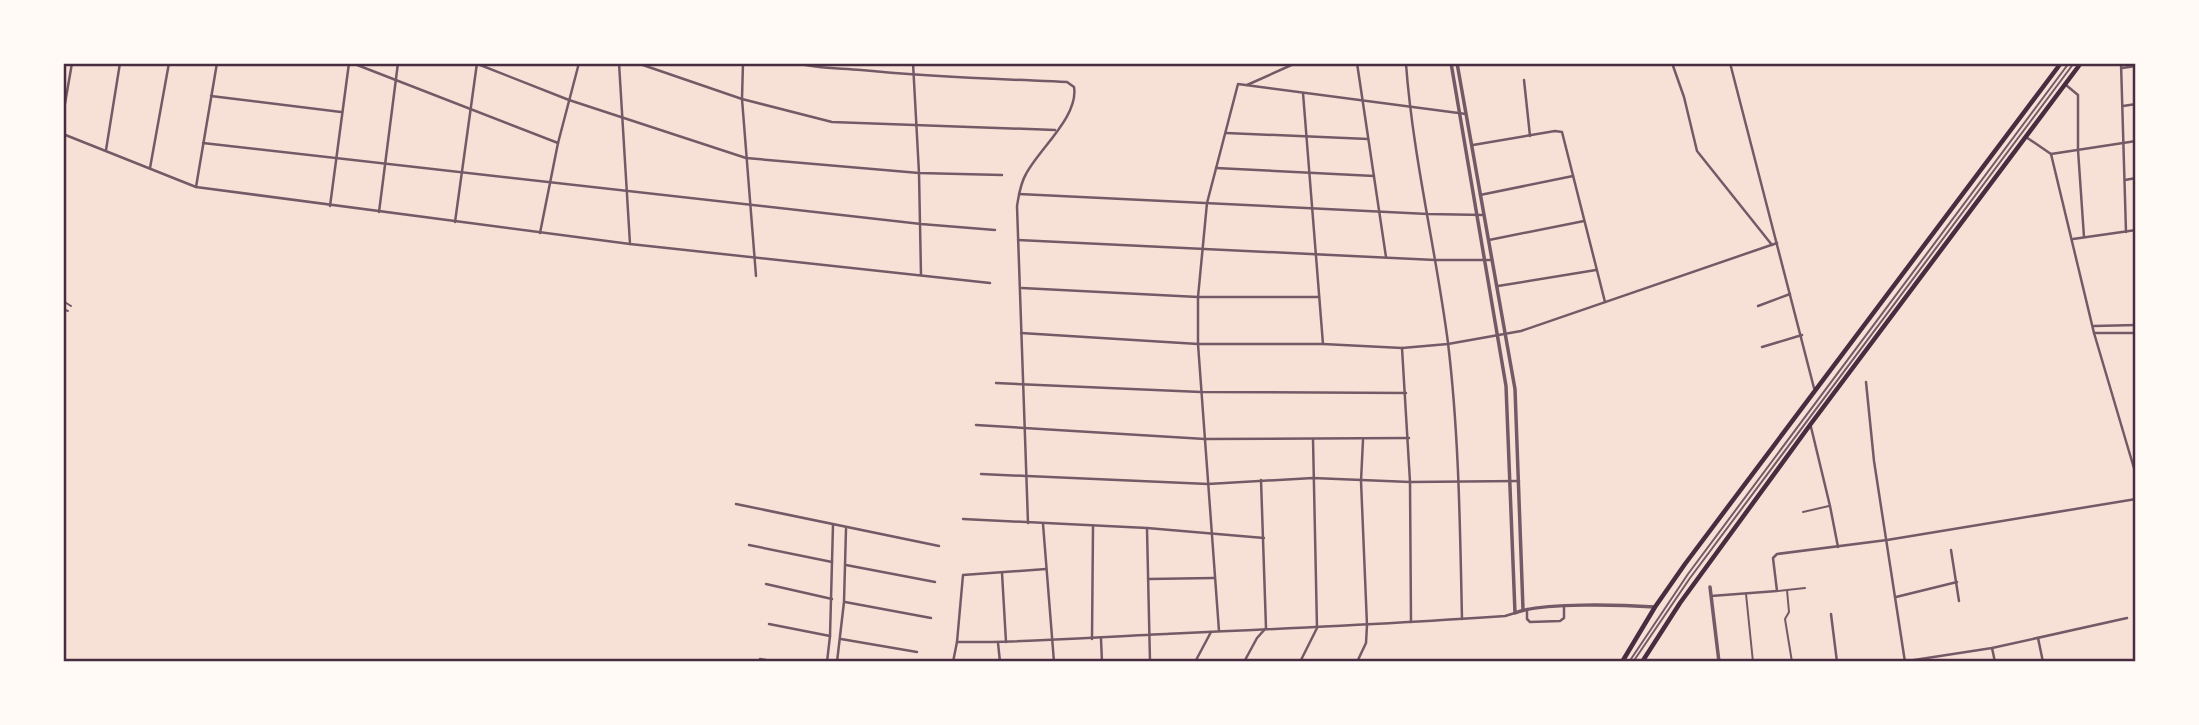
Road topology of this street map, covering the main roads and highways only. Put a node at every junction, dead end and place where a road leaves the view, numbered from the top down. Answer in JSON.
{"nodes":[{"id":1,"x":2061,"y":63,"type":"edge"},
{"id":2,"x":2081,"y":63,"type":"edge"},
{"id":3,"x":1622,"y":662,"type":"edge"},
{"id":4,"x":1642,"y":662,"type":"edge"}],
"edges":[{"from":1,"to":3,"type":"highway"},
{"from":2,"to":4,"type":"highway"}]}
